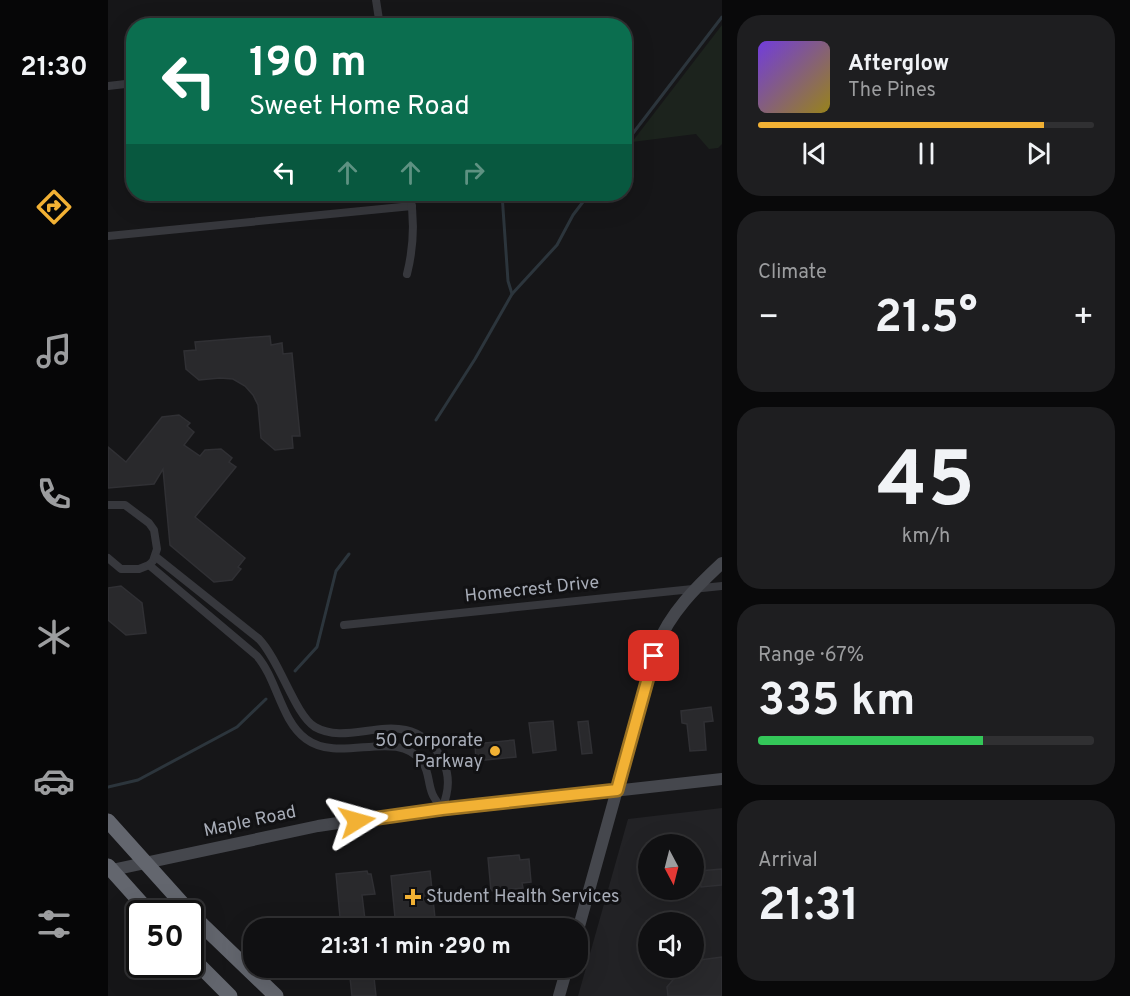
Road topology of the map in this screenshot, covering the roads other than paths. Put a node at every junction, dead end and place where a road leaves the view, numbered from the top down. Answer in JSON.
{"nodes":[{"id":1,"x":376,"y":0,"type":"edge"},
{"id":2,"x":379,"y":18,"type":"edge"},
{"id":3,"x":126,"y":84,"type":"edge"},
{"id":4,"x":108,"y":86,"type":"edge"},
{"id":5,"x":411,"y":201,"type":"edge"},
{"id":6,"x":412,"y":206,"type":"junction"},
{"id":7,"x":108,"y":236,"type":"edge"},
{"id":8,"x":407,"y":274,"type":"dead end"},
{"id":9,"x":108,"y":505,"type":"edge"},
{"id":10,"x":156,"y":556,"type":"junction"},
{"id":11,"x":108,"y":558,"type":"edge"},
{"id":12,"x":722,"y":563,"type":"edge"},
{"id":13,"x":148,"y":565,"type":"junction"},
{"id":14,"x":722,"y":586,"type":"edge"},
{"id":15,"x":695,"y":590,"type":"junction"},
{"id":16,"x":344,"y":625,"type":"dead end"},
{"id":17,"x":290,"y":691,"type":"junction"},
{"id":18,"x":279,"y":695,"type":"junction"},
{"id":19,"x":722,"y":779,"type":"edge"},
{"id":20,"x":617,"y":790,"type":"junction"},
{"id":21,"x":442,"y":809,"type":"junction"},
{"id":22,"x":108,"y":821,"type":"edge"},
{"id":23,"x":108,"y":869,"type":"edge"},
{"id":24,"x":138,"y":900,"type":"edge"},
{"id":25,"x":581,"y":918,"type":"edge"},
{"id":26,"x":204,"y":970,"type":"edge"},
{"id":27,"x":564,"y":978,"type":"edge"},
{"id":28,"x":230,"y":996,"type":"edge"},
{"id":29,"x":276,"y":996,"type":"edge"},
{"id":30,"x":559,"y":996,"type":"edge"}],
"edges":[{"from":1,"to":2,"type":"street"},
{"from":3,"to":4,"type":"street"},
{"from":5,"to":6,"type":"street"},
{"from":6,"to":7,"type":"street"},
{"from":6,"to":8,"type":"street"},
{"from":9,"to":10,"type":"street"},
{"from":10,"to":13,"type":"street"},
{"from":10,"to":17,"type":"street"},
{"from":11,"to":13,"type":"street"},
{"from":12,"to":15,"type":"main road"},
{"from":13,"to":18,"type":"street"},
{"from":14,"to":15,"type":"street","name":"Homecrest Drive"},
{"from":15,"to":16,"type":"street","name":"Homecrest Drive"},
{"from":15,"to":20,"type":"main road"},
{"from":17,"to":18,"type":"street"},
{"from":17,"to":21,"type":"street"},
{"from":18,"to":21,"type":"street"},
{"from":19,"to":20,"type":"main road","name":"Maple Road"},
{"from":20,"to":21,"type":"main road","name":"Maple Road"},
{"from":20,"to":25,"type":"main road"},
{"from":21,"to":23,"type":"main road","name":"Maple Road"},
{"from":22,"to":29,"type":"highway"},
{"from":23,"to":24,"type":"highway"},
{"from":26,"to":28,"type":"highway"},
{"from":27,"to":30,"type":"main road"}]}
